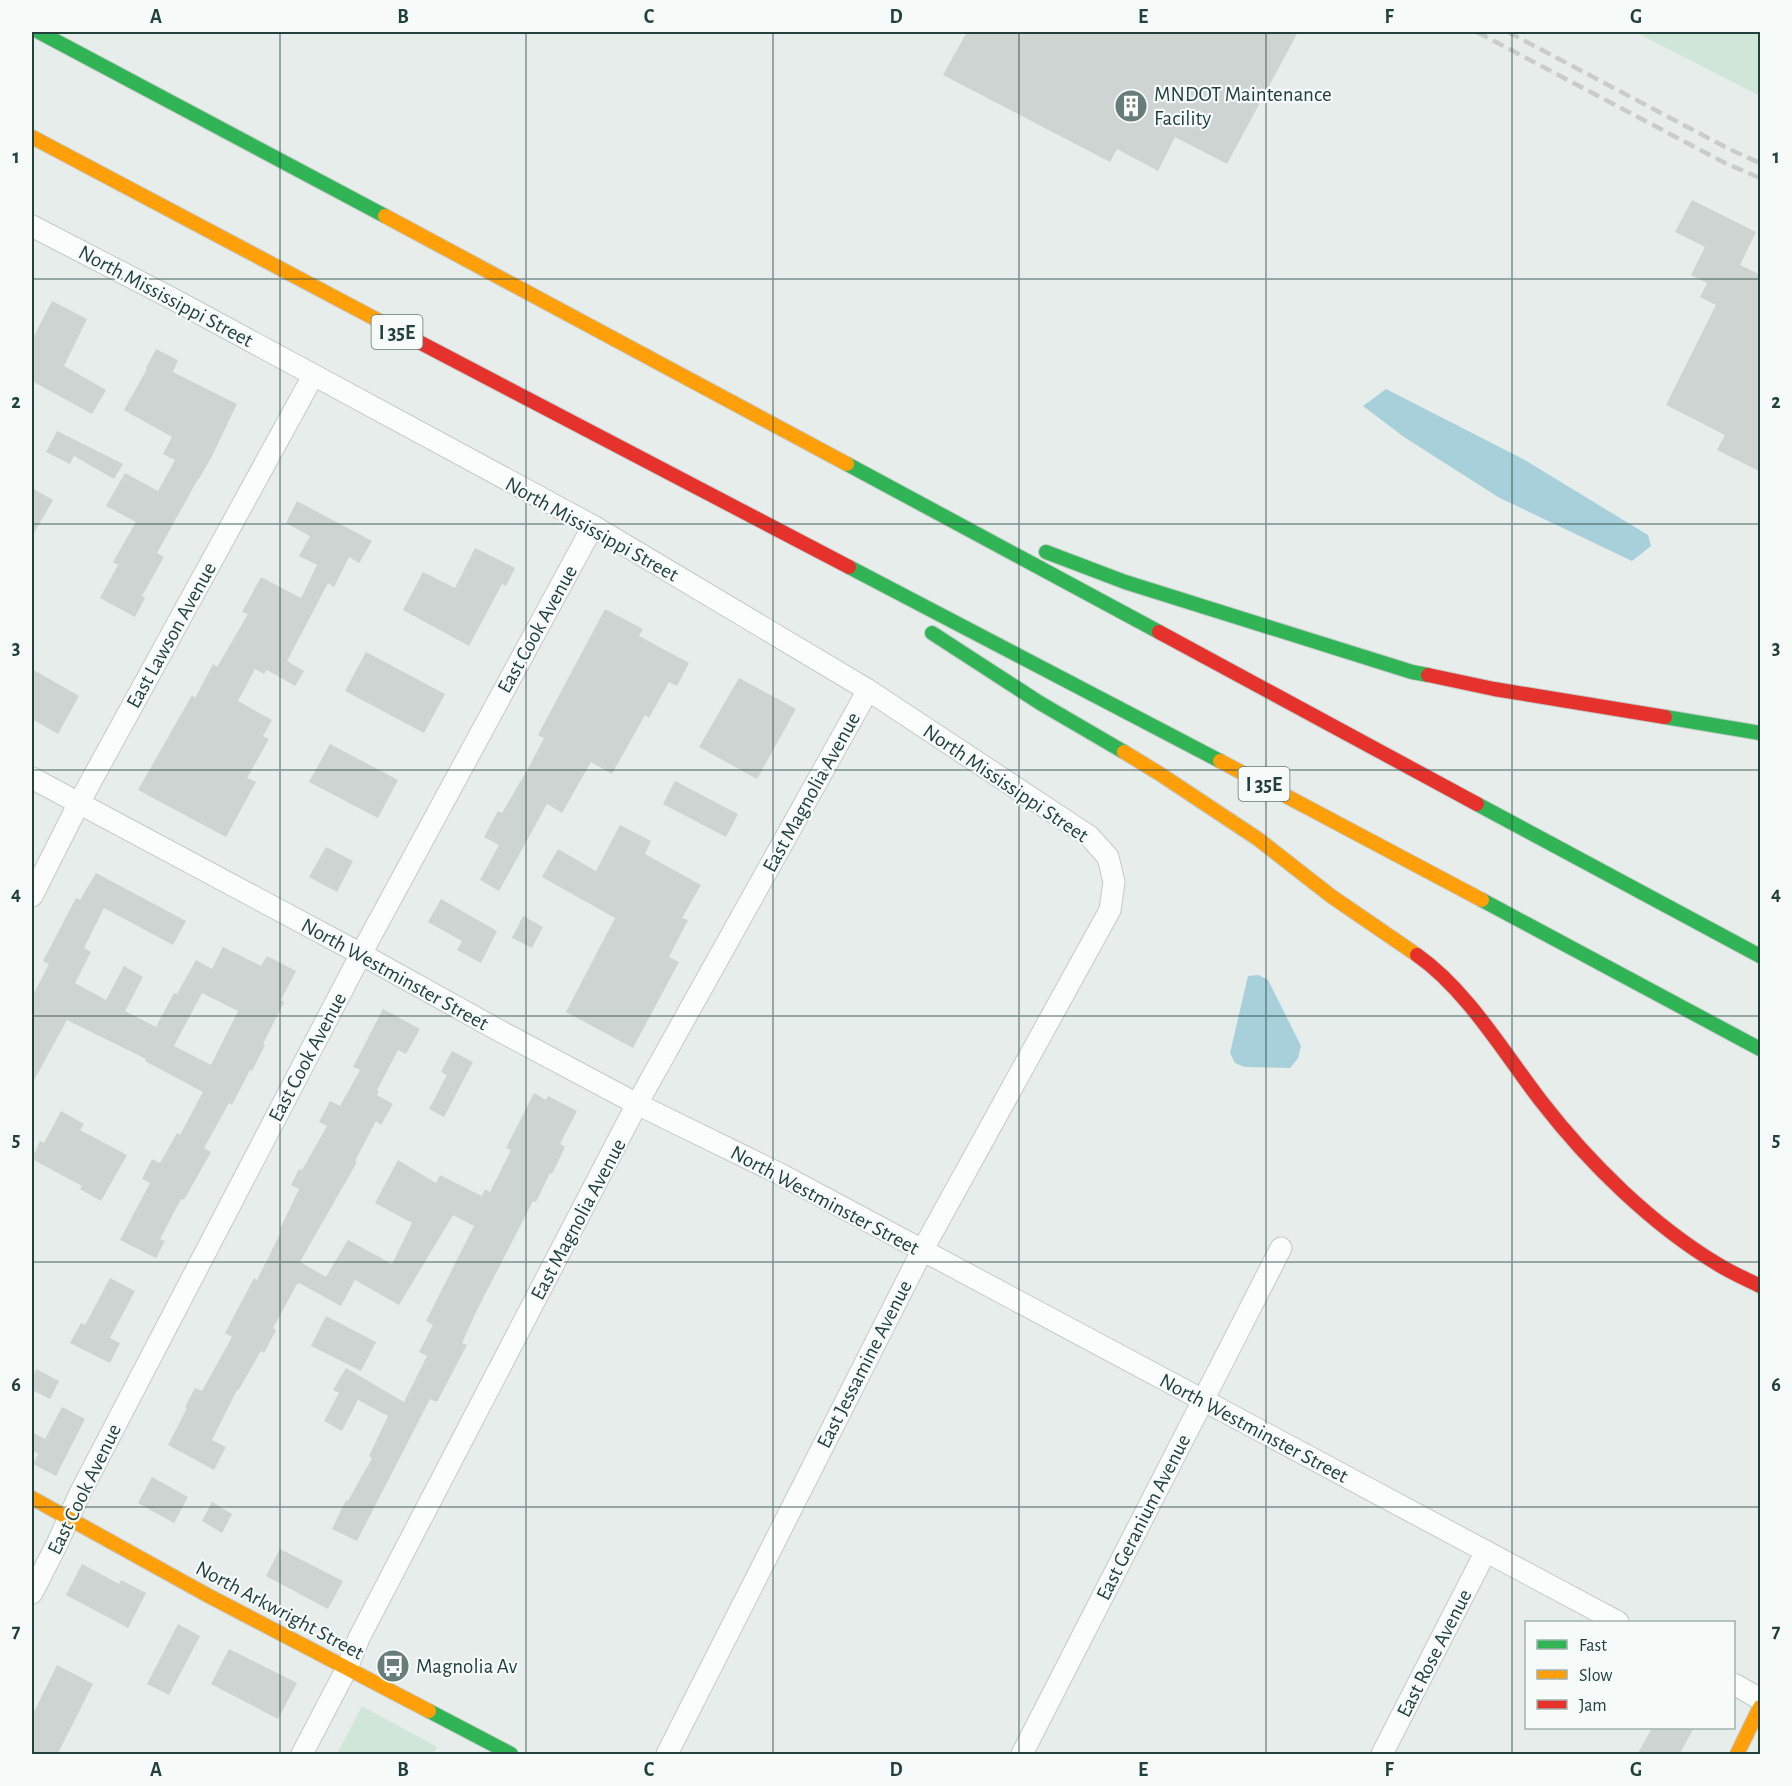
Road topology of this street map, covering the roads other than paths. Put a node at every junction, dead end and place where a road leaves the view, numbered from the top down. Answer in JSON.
{"nodes":[{"id":1,"x":39,"y":32,"type":"edge"},
{"id":2,"x":59,"y":32,"type":"edge"},
{"id":3,"x":89,"y":58,"type":"junction"},
{"id":4,"x":32,"y":136,"type":"edge"},
{"id":5,"x":32,"y":226,"type":"edge"},
{"id":6,"x":313,"y":376,"type":"junction"},
{"id":7,"x":933,"y":511,"type":"junction"},
{"id":8,"x":765,"y":524,"type":"junction"},
{"id":9,"x":593,"y":526,"type":"junction"},
{"id":10,"x":882,"y":601,"type":"dead end"},
{"id":11,"x":922,"y":626,"type":"dead end"},
{"id":12,"x":868,"y":690,"type":"junction"},
{"id":13,"x":1761,"y":733,"type":"edge"},
{"id":14,"x":32,"y":778,"type":"edge"},
{"id":15,"x":79,"y":803,"type":"junction"},
{"id":16,"x":1114,"y":882,"type":"joint"},
{"id":17,"x":32,"y":896,"type":"edge"},
{"id":18,"x":361,"y":954,"type":"junction"},
{"id":19,"x":1761,"y":956,"type":"edge"},
{"id":20,"x":1761,"y":1049,"type":"edge"},
{"id":21,"x":637,"y":1104,"type":"junction"},
{"id":22,"x":1281,"y":1248,"type":"dead end"},
{"id":23,"x":922,"y":1251,"type":"junction"},
{"id":24,"x":1761,"y":1286,"type":"edge"},
{"id":25,"x":1203,"y":1400,"type":"junction"},
{"id":26,"x":32,"y":1498,"type":"edge"},
{"id":27,"x":68,"y":1518,"type":"junction"},
{"id":28,"x":1486,"y":1551,"type":"junction"},
{"id":29,"x":32,"y":1593,"type":"edge"},
{"id":30,"x":1614,"y":1621,"type":"edge"},
{"id":31,"x":347,"y":1668,"type":"junction"},
{"id":32,"x":1735,"y":1685,"type":"edge"},
{"id":33,"x":1761,"y":1699,"type":"edge"},
{"id":34,"x":1761,"y":1707,"type":"edge"},
{"id":35,"x":302,"y":1755,"type":"edge"},
{"id":36,"x":510,"y":1755,"type":"edge"},
{"id":37,"x":667,"y":1755,"type":"edge"},
{"id":38,"x":1022,"y":1755,"type":"edge"},
{"id":39,"x":1382,"y":1755,"type":"edge"},
{"id":40,"x":1737,"y":1755,"type":"edge"}],
"edges":[{"from":1,"to":3,"type":"main road"},
{"from":2,"to":3,"type":"main road"},
{"from":3,"to":7,"type":"main road"},
{"from":4,"to":8,"type":"main road","number":"I 35E"},
{"from":5,"to":6,"type":"street","name":"North Mississippi Street"},
{"from":6,"to":9,"type":"street","name":"North Mississippi Street"},
{"from":6,"to":15,"type":"street","name":"East Lawson Avenue"},
{"from":7,"to":13,"type":"main road"},
{"from":7,"to":19,"type":"main road"},
{"from":8,"to":10,"type":"main road"},
{"from":8,"to":20,"type":"main road","number":"I 35E"},
{"from":9,"to":12,"type":"street","name":"North Mississippi Street"},
{"from":9,"to":18,"type":"street","name":"East Cook Avenue"},
{"from":11,"to":24,"type":"main road"},
{"from":12,"to":16,"type":"street","name":"North Mississippi Street"},
{"from":12,"to":21,"type":"street","name":"East Magnolia Avenue"},
{"from":14,"to":15,"type":"street","name":"North Westminster Street"},
{"from":15,"to":17,"type":"street","name":"East Lawson Avenue"},
{"from":15,"to":18,"type":"street","name":"North Westminster Street"},
{"from":16,"to":23,"type":"street","name":"East Jessamine Avenue"},
{"from":18,"to":21,"type":"street","name":"North Westminster Street"},
{"from":18,"to":27,"type":"street","name":"East Cook Avenue"},
{"from":21,"to":23,"type":"street","name":"North Westminster Street"},
{"from":21,"to":31,"type":"street","name":"East Magnolia Avenue"},
{"from":22,"to":25,"type":"street","name":"East Geranium Avenue"},
{"from":23,"to":25,"type":"street","name":"North Westminster Street"},
{"from":23,"to":37,"type":"street","name":"East Jessamine Avenue"},
{"from":25,"to":28,"type":"street","name":"North Westminster Street"},
{"from":25,"to":38,"type":"street","name":"East Geranium Avenue"},
{"from":26,"to":27,"type":"main road","name":"North Arkwright Street"},
{"from":27,"to":29,"type":"street","name":"East Cook Avenue"},
{"from":27,"to":31,"type":"main road","name":"North Arkwright Street"},
{"from":28,"to":30,"type":"street","name":"North Westminster Street"},
{"from":28,"to":39,"type":"street","name":"East Rose Avenue"},
{"from":31,"to":35,"type":"street","name":"East Magnolia Avenue"},
{"from":31,"to":36,"type":"main road","name":"North Arkwright Street"},
{"from":32,"to":33,"type":"street"},
{"from":34,"to":40,"type":"main road"}]}
